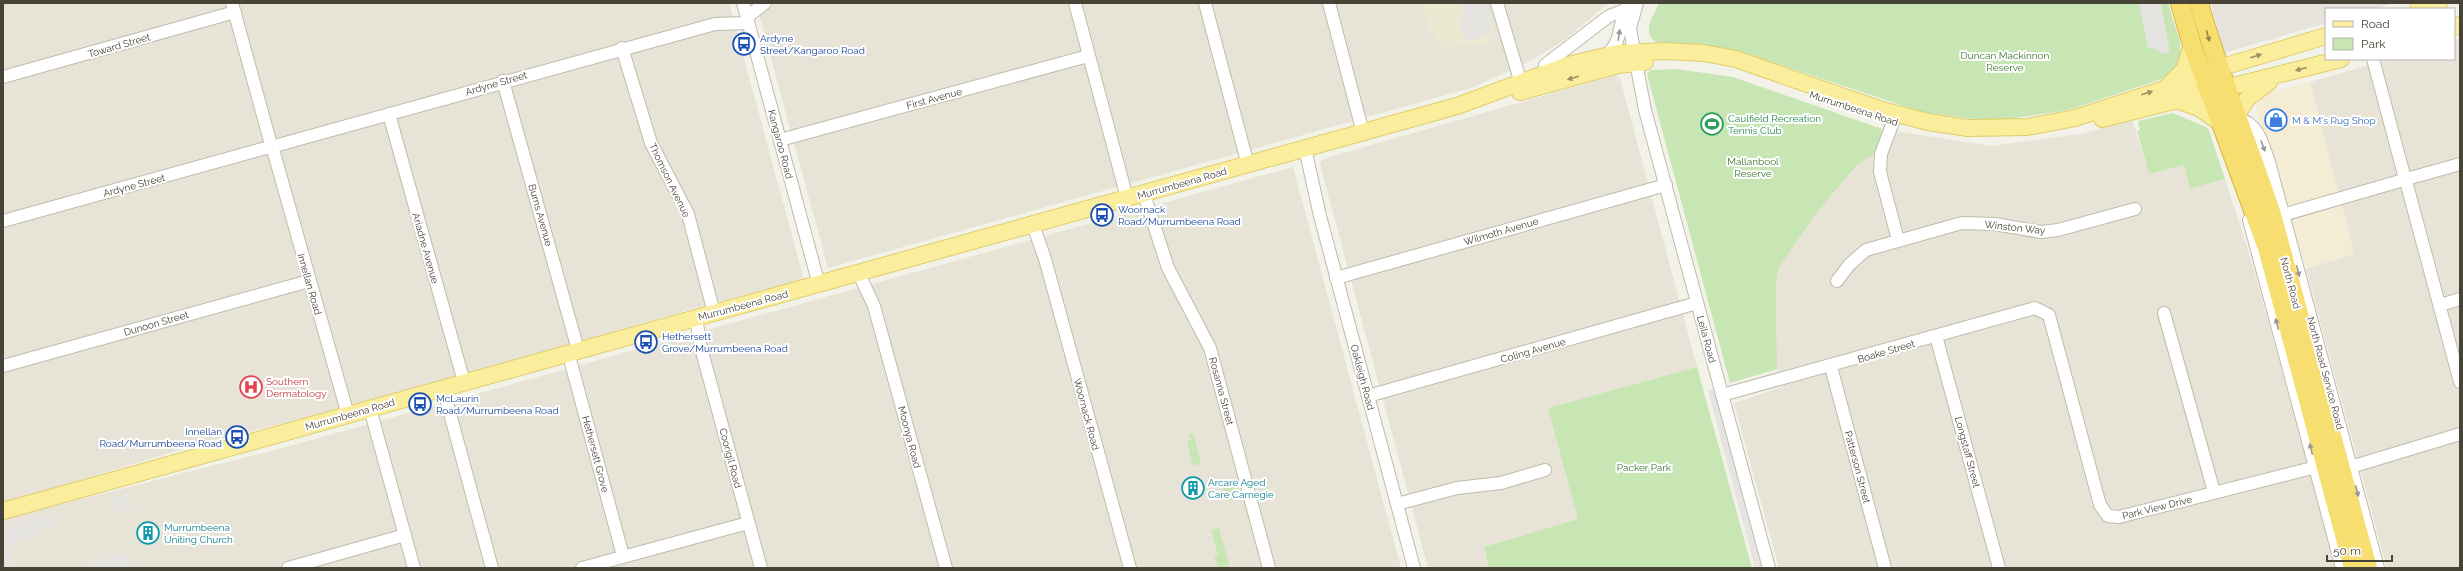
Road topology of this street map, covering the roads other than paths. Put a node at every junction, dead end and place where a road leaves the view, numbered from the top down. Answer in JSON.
{"nodes":[{"id":1,"x":766,"y":3,"type":"edge"},
{"id":2,"x":1075,"y":3,"type":"edge"},
{"id":3,"x":1205,"y":3,"type":"edge"},
{"id":4,"x":1329,"y":3,"type":"edge"},
{"id":5,"x":1497,"y":3,"type":"edge"},
{"id":6,"x":2180,"y":3,"type":"edge"},
{"id":7,"x":2199,"y":3,"type":"edge"},
{"id":8,"x":2439,"y":3,"type":"edge"},
{"id":9,"x":1631,"y":7,"type":"edge"},
{"id":10,"x":234,"y":8,"type":"edge"},
{"id":11,"x":2422,"y":8,"type":"edge"},
{"id":12,"x":745,"y":13,"type":"edge"},
{"id":13,"x":2325,"y":36,"type":"edge"},
{"id":14,"x":2192,"y":45,"type":"junction"},
{"id":15,"x":622,"y":48,"type":"junction"},
{"id":16,"x":1650,"y":51,"type":"junction"},
{"id":17,"x":1606,"y":55,"type":"junction"},
{"id":18,"x":1088,"y":56,"type":"junction"},
{"id":19,"x":1632,"y":58,"type":"junction"},
{"id":20,"x":2337,"y":60,"type":"edge"},
{"id":21,"x":2373,"y":60,"type":"edge"},
{"id":22,"x":1545,"y":64,"type":"dead end"},
{"id":23,"x":2211,"y":72,"type":"junction"},
{"id":24,"x":2277,"y":76,"type":"junction"},
{"id":25,"x":3,"y":77,"type":"edge"},
{"id":26,"x":503,"y":81,"type":"junction"},
{"id":27,"x":1519,"y":87,"type":"junction"},
{"id":28,"x":2165,"y":88,"type":"junction"},
{"id":29,"x":2218,"y":91,"type":"junction"},
{"id":30,"x":2177,"y":100,"type":"junction"},
{"id":31,"x":389,"y":114,"type":"junction"},
{"id":32,"x":1895,"y":118,"type":"junction"},
{"id":33,"x":2233,"y":119,"type":"junction"},
{"id":34,"x":1363,"y":133,"type":"junction"},
{"id":35,"x":780,"y":140,"type":"junction"},
{"id":36,"x":272,"y":147,"type":"junction"},
{"id":37,"x":1302,"y":150,"type":"junction"},
{"id":38,"x":2460,"y":164,"type":"edge"},
{"id":39,"x":1248,"y":165,"type":"junction"},
{"id":40,"x":2405,"y":180,"type":"junction"},
{"id":41,"x":1666,"y":184,"type":"junction"},
{"id":42,"x":1148,"y":193,"type":"junction"},
{"id":43,"x":1127,"y":198,"type":"junction"},
{"id":44,"x":2135,"y":209,"type":"dead end"},
{"id":45,"x":2278,"y":216,"type":"junction"},
{"id":46,"x":3,"y":221,"type":"edge"},
{"id":47,"x":1036,"y":224,"type":"junction"},
{"id":48,"x":1898,"y":240,"type":"junction"},
{"id":49,"x":864,"y":272,"type":"junction"},
{"id":50,"x":1336,"y":278,"type":"junction"},
{"id":51,"x":309,"y":281,"type":"junction"},
{"id":52,"x":1838,"y":282,"type":"dead end"},
{"id":53,"x":819,"y":285,"type":"junction"},
{"id":54,"x":2460,"y":299,"type":"edge"},
{"id":55,"x":1697,"y":303,"type":"junction"},
{"id":56,"x":2440,"y":305,"type":"junction"},
{"id":57,"x":714,"y":313,"type":"junction"},
{"id":58,"x":2164,"y":313,"type":"dead end"},
{"id":59,"x":2049,"y":315,"type":"joint"},
{"id":60,"x":693,"y":319,"type":"junction"},
{"id":61,"x":1936,"y":336,"type":"junction"},
{"id":62,"x":573,"y":351,"type":"junction"},
{"id":63,"x":3,"y":366,"type":"edge"},
{"id":64,"x":1831,"y":367,"type":"junction"},
{"id":65,"x":464,"y":382,"type":"junction"},
{"id":66,"x":2460,"y":382,"type":"edge"},
{"id":67,"x":443,"y":388,"type":"junction"},
{"id":68,"x":1722,"y":395,"type":"junction"},
{"id":69,"x":1368,"y":396,"type":"junction"},
{"id":70,"x":370,"y":409,"type":"junction"},
{"id":71,"x":348,"y":415,"type":"junction"},
{"id":72,"x":2460,"y":434,"type":"edge"},
{"id":73,"x":2334,"y":469,"type":"junction"},
{"id":74,"x":1545,"y":470,"type":"dead end"},
{"id":75,"x":2214,"y":492,"type":"junction"},
{"id":76,"x":1397,"y":504,"type":"junction"},
{"id":77,"x":3,"y":511,"type":"edge"},
{"id":78,"x":748,"y":522,"type":"junction"},
{"id":79,"x":405,"y":535,"type":"junction"},
{"id":80,"x":623,"y":556,"type":"junction"},
{"id":81,"x":288,"y":568,"type":"edge"},
{"id":82,"x":414,"y":568,"type":"edge"},
{"id":83,"x":492,"y":568,"type":"edge"},
{"id":84,"x":582,"y":568,"type":"edge"},
{"id":85,"x":761,"y":568,"type":"edge"},
{"id":86,"x":946,"y":568,"type":"edge"},
{"id":87,"x":1130,"y":568,"type":"edge"},
{"id":88,"x":1269,"y":568,"type":"edge"},
{"id":89,"x":1414,"y":568,"type":"edge"},
{"id":90,"x":1769,"y":568,"type":"edge"},
{"id":91,"x":1885,"y":568,"type":"edge"},
{"id":92,"x":2000,"y":568,"type":"edge"},
{"id":93,"x":2352,"y":568,"type":"edge"},
{"id":94,"x":2378,"y":568,"type":"edge"}],
"edges":[{"from":1,"to":12,"type":"street","name":"Ardyne Street"},
{"from":2,"to":18,"type":"street"},
{"from":3,"to":39,"type":"street"},
{"from":4,"to":34,"type":"street"},
{"from":5,"to":27,"type":"street"},
{"from":6,"to":14,"type":"highway","name":"North Road"},
{"from":7,"to":23,"type":"highway","name":"North Road","one_way":true},
{"from":8,"to":11,"type":"main road"},
{"from":9,"to":16,"type":"street"},
{"from":17,"to":9,"type":"street","one_way":true},
{"from":9,"to":19,"type":"street","name":"Leila Road"},
{"from":9,"to":22,"type":"street"},
{"from":10,"to":25,"type":"street","name":"Toward Street"},
{"from":10,"to":36,"type":"street","name":"Innellan Road"},
{"from":12,"to":15,"type":"street","name":"Ardyne Street"},
{"from":12,"to":35,"type":"street","name":"Kangaroo Road"},
{"from":23,"to":13,"type":"main road","name":"Murrumbeena Road","one_way":true},
{"from":14,"to":23,"type":"highway","name":"North Road"},
{"from":14,"to":28,"type":"main road"},
{"from":15,"to":26,"type":"street","name":"Ardyne Street"},
{"from":15,"to":57,"type":"street","name":"Thomson Avenue"},
{"from":16,"to":19,"type":"main road","name":"Murrumbeena Road"},
{"from":16,"to":32,"type":"main road","name":"Murrumbeena Road"},
{"from":17,"to":19,"type":"main road","name":"Murrumbeena Road"},
{"from":17,"to":27,"type":"main road","name":"Murrumbeena Road"},
{"from":18,"to":35,"type":"street","name":"First Avenue"},
{"from":18,"to":43,"type":"street"},
{"from":19,"to":27,"type":"main road","name":"Murrumbeena Road","one_way":true},
{"from":19,"to":32,"type":"main road","name":"Murrumbeena Road"},
{"from":19,"to":41,"type":"street","name":"Leila Road"},
{"from":20,"to":24,"type":"main road","name":"Murrumbeena Road","one_way":true},
{"from":21,"to":40,"type":"street"},
{"from":23,"to":28,"type":"main road","name":"Murrumbeena Road"},
{"from":23,"to":29,"type":"highway","name":"North Road"},
{"from":24,"to":29,"type":"main road","name":"Murrumbeena Road"},
{"from":24,"to":33,"type":"main road"},
{"from":26,"to":31,"type":"street","name":"Ardyne Street"},
{"from":26,"to":62,"type":"street","name":"Burns Avenue"},
{"from":27,"to":34,"type":"main road","name":"Murrumbeena Road"},
{"from":32,"to":28,"type":"main road","name":"Murrumbeena Road","one_way":true},
{"from":29,"to":30,"type":"main road","name":"Murrumbeena Road"},
{"from":29,"to":33,"type":"highway","name":"North Road"},
{"from":30,"to":32,"type":"main road","name":"Murrumbeena Road"},
{"from":30,"to":33,"type":"main road"},
{"from":31,"to":36,"type":"street","name":"Ardyne Street"},
{"from":31,"to":65,"type":"street","name":"Ariadne Avenue"},
{"from":32,"to":48,"type":"street"},
{"from":33,"to":45,"type":"highway","name":"North Road","one_way":true},
{"from":73,"to":33,"type":"highway","name":"North Road","one_way":true},
{"from":34,"to":37,"type":"main road","name":"Murrumbeena Road"},
{"from":35,"to":53,"type":"street","name":"Kangaroo Road"},
{"from":36,"to":46,"type":"street","name":"Ardyne Street"},
{"from":36,"to":51,"type":"street","name":"Innellan Road"},
{"from":37,"to":39,"type":"main road","name":"Murrumbeena Road"},
{"from":37,"to":50,"type":"street","name":"Oakleigh Road"},
{"from":38,"to":40,"type":"street"},
{"from":39,"to":42,"type":"main road","name":"Murrumbeena Road"},
{"from":40,"to":45,"type":"street"},
{"from":40,"to":56,"type":"street"},
{"from":41,"to":50,"type":"street","name":"Wilmoth Avenue"},
{"from":41,"to":55,"type":"street","name":"Leila Road"},
{"from":42,"to":43,"type":"main road","name":"Murrumbeena Road"},
{"from":42,"to":88,"type":"street","name":"Rosanna Street"},
{"from":43,"to":47,"type":"main road","name":"Murrumbeena Road"},
{"from":44,"to":48,"type":"street","name":"Winston Way"},
{"from":45,"to":73,"type":"highway","name":"North Road","one_way":true},
{"from":47,"to":49,"type":"main road","name":"Murrumbeena Road"},
{"from":47,"to":87,"type":"street","name":"Woornack Road"},
{"from":48,"to":52,"type":"street","name":"Winston Way"},
{"from":49,"to":53,"type":"main road","name":"Murrumbeena Road"},
{"from":49,"to":86,"type":"street","name":"Moonya Road"},
{"from":50,"to":69,"type":"street","name":"Oakleigh Road"},
{"from":51,"to":63,"type":"street","name":"Dunoon Street"},
{"from":51,"to":71,"type":"street","name":"Innellan Road"},
{"from":53,"to":57,"type":"main road","name":"Murrumbeena Road"},
{"from":54,"to":56,"type":"street"},
{"from":55,"to":68,"type":"street","name":"Leila Road"},
{"from":55,"to":69,"type":"street","name":"Coling Avenue"},
{"from":56,"to":66,"type":"street"},
{"from":57,"to":60,"type":"main road","name":"Murrumbeena Road"},
{"from":58,"to":75,"type":"street"},
{"from":59,"to":61,"type":"street","name":"Boake Street"},
{"from":59,"to":75,"type":"street","name":"Park View Drive"},
{"from":60,"to":62,"type":"main road","name":"Murrumbeena Road"},
{"from":60,"to":78,"type":"street","name":"Coorigil Road"},
{"from":61,"to":64,"type":"street","name":"Boake Street"},
{"from":61,"to":92,"type":"street","name":"Longstaff Street"},
{"from":62,"to":65,"type":"main road","name":"Murrumbeena Road"},
{"from":62,"to":80,"type":"street","name":"Hethersett Grove"},
{"from":64,"to":68,"type":"street","name":"Boake Street"},
{"from":64,"to":91,"type":"street","name":"Patterson Street"},
{"from":65,"to":67,"type":"main road","name":"Murrumbeena Road"},
{"from":67,"to":70,"type":"main road","name":"Murrumbeena Road"},
{"from":67,"to":83,"type":"street"},
{"from":68,"to":90,"type":"street","name":"Leila Road"},
{"from":69,"to":76,"type":"street","name":"Oakleigh Road"},
{"from":70,"to":71,"type":"main road","name":"Murrumbeena Road"},
{"from":70,"to":79,"type":"street"},
{"from":71,"to":77,"type":"main road","name":"Murrumbeena Road"},
{"from":72,"to":73,"type":"street","name":"Park View Drive"},
{"from":73,"to":75,"type":"street","name":"Park View Drive"},
{"from":73,"to":93,"type":"highway","name":"North Road"},
{"from":73,"to":93,"type":"street"},
{"from":73,"to":94,"type":"street","one_way":true},
{"from":74,"to":76,"type":"street"},
{"from":76,"to":89,"type":"street","name":"Oakleigh Road"},
{"from":78,"to":80,"type":"street"},
{"from":78,"to":85,"type":"street","name":"Coorigil Road"},
{"from":79,"to":81,"type":"street"},
{"from":79,"to":82,"type":"street"},
{"from":80,"to":84,"type":"street"}]}
